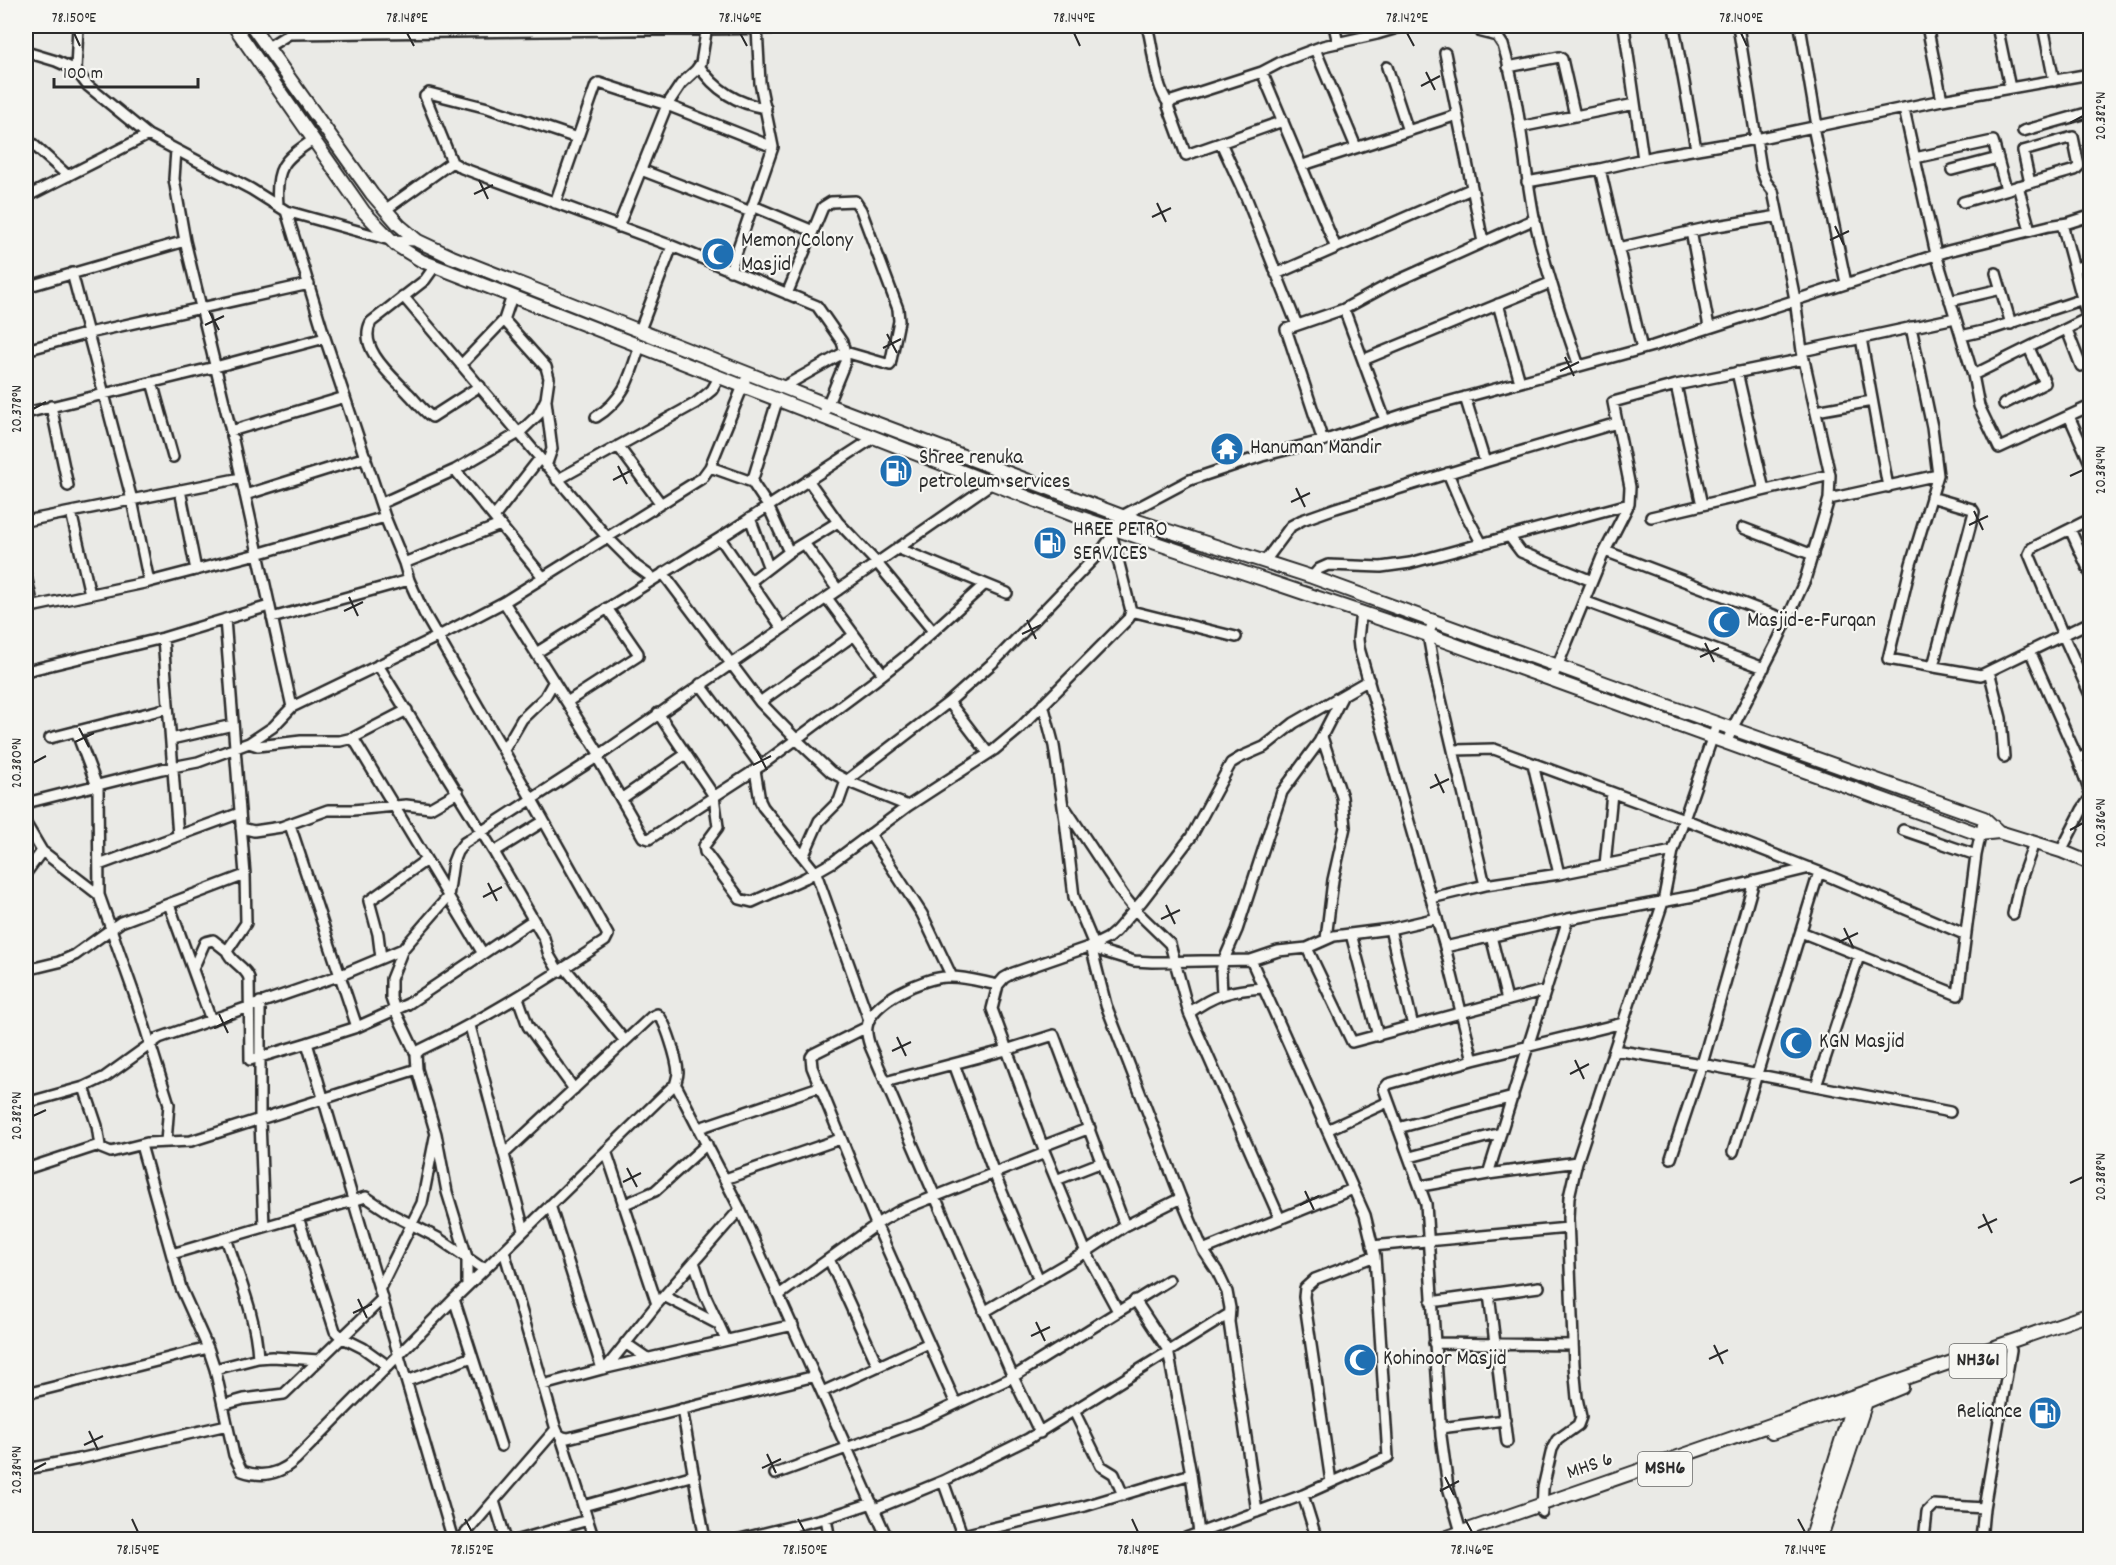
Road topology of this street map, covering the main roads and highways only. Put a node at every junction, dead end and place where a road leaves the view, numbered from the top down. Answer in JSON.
{"nodes":[{"id":1,"x":234,"y":26,"type":"edge"},
{"id":2,"x":252,"y":26,"type":"edge"},
{"id":3,"x":746,"y":379,"type":"junction"},
{"id":4,"x":826,"y":410,"type":"junction"},
{"id":5,"x":1999,"y":832,"type":"junction"},
{"id":6,"x":2091,"y":863,"type":"edge"},
{"id":7,"x":2091,"y":1314,"type":"edge"},
{"id":8,"x":2091,"y":1322,"type":"edge"},
{"id":9,"x":1860,"y":1399,"type":"junction"},
{"id":10,"x":1463,"y":1536,"type":"edge"},
{"id":11,"x":1439,"y":1539,"type":"edge"},
{"id":12,"x":1810,"y":1539,"type":"edge"},
{"id":13,"x":1820,"y":1539,"type":"edge"}],
"edges":[{"from":1,"to":3,"type":"main road"},
{"from":2,"to":3,"type":"main road"},
{"from":3,"to":4,"type":"main road"},
{"from":4,"to":5,"type":"main road"},
{"from":4,"to":5,"type":"main road"},
{"from":5,"to":6,"type":"main road"},
{"from":7,"to":9,"type":"main road"},
{"from":8,"to":9,"type":"main road","number":"NH361"},
{"from":9,"to":10,"type":"main road","number":"MSH6"},
{"from":9,"to":12,"type":"main road"},
{"from":9,"to":13,"type":"main road"},
{"from":10,"to":11,"type":"main road"}]}
